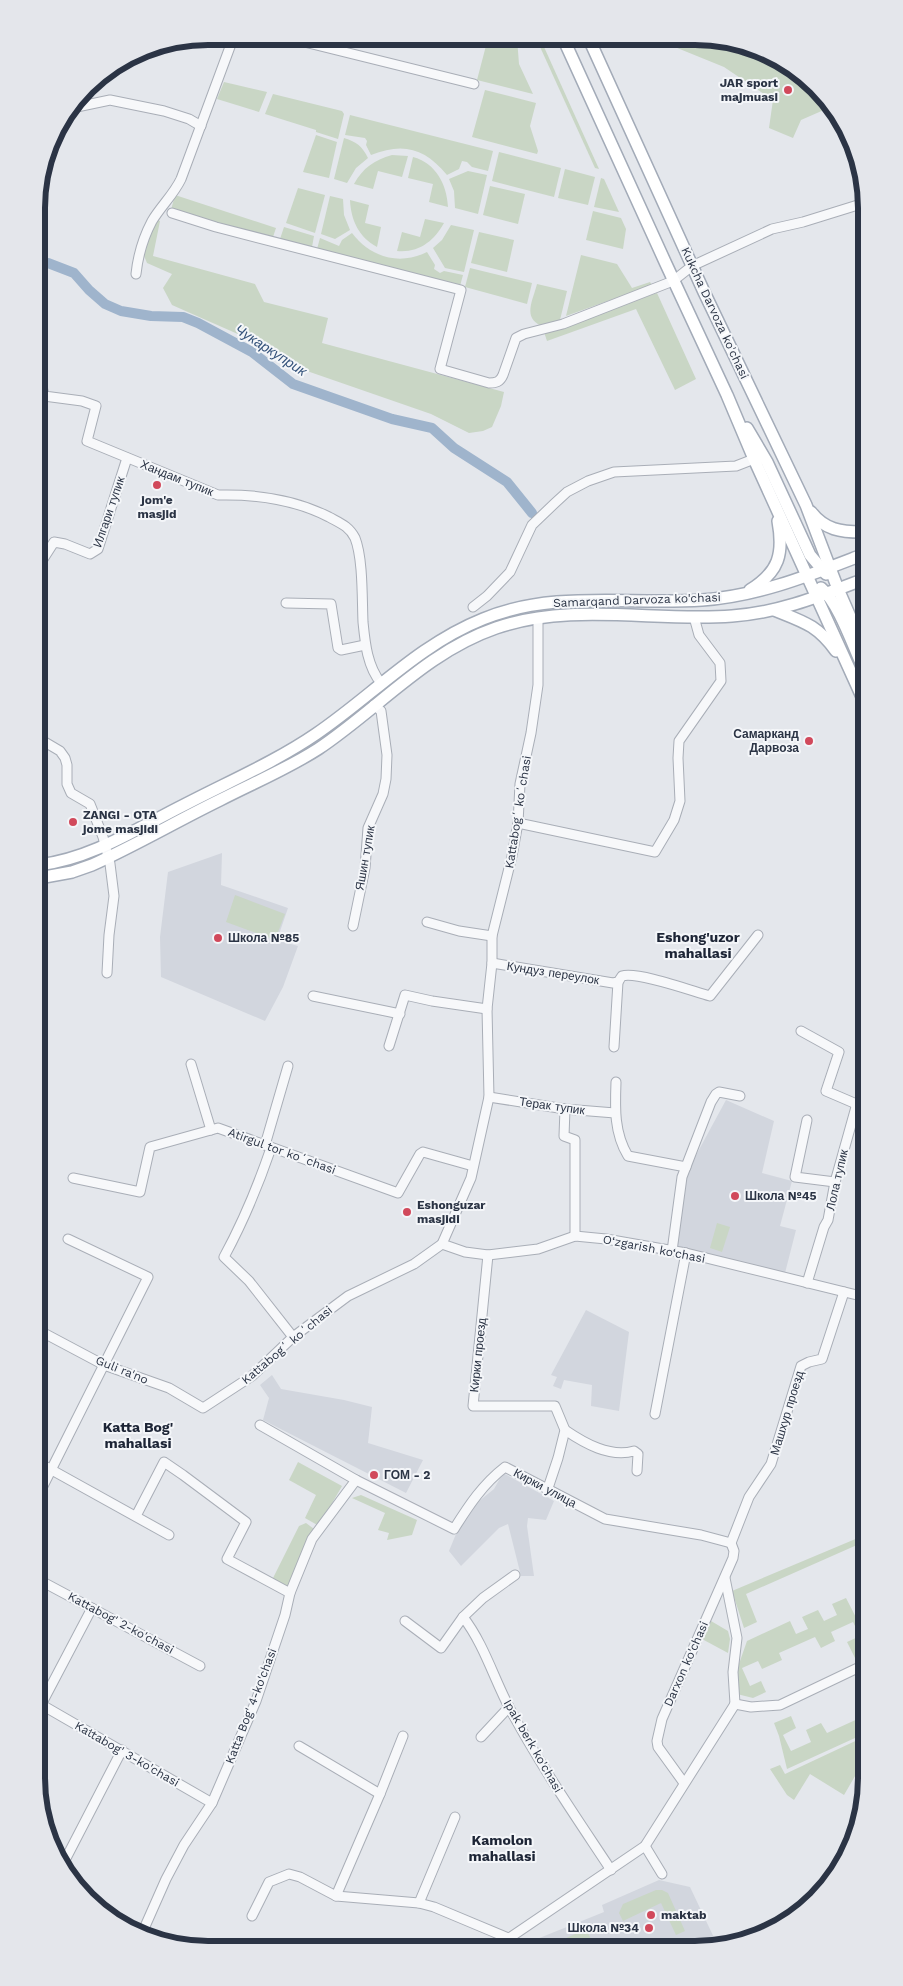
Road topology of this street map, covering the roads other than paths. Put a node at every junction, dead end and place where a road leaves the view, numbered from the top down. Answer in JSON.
{"nodes":[{"id":1,"x":231,"y":45,"type":"edge"},
{"id":2,"x":316,"y":45,"type":"edge"},
{"id":3,"x":566,"y":45,"type":"edge"},
{"id":4,"x":592,"y":45,"type":"edge"},
{"id":5,"x":474,"y":84,"type":"dead end"},
{"id":6,"x":81,"y":106,"type":"edge"},
{"id":7,"x":201,"y":126,"type":"junction"},
{"id":8,"x":858,"y":205,"type":"edge"},
{"id":9,"x":172,"y":213,"type":"dead end"},
{"id":10,"x":692,"y":266,"type":"junction"},
{"id":11,"x":136,"y":274,"type":"dead end"},
{"id":12,"x":673,"y":281,"type":"junction"},
{"id":13,"x":727,"y":395,"type":"junction"},
{"id":14,"x":45,"y":396,"type":"edge"},
{"id":15,"x":127,"y":458,"type":"junction"},
{"id":16,"x":754,"y":459,"type":"junction"},
{"id":17,"x":806,"y":505,"type":"junction"},
{"id":18,"x":776,"y":507,"type":"junction"},
{"id":19,"x":858,"y":532,"type":"edge"},
{"id":20,"x":45,"y":556,"type":"edge"},
{"id":21,"x":858,"y":556,"type":"edge"},
{"id":22,"x":826,"y":568,"type":"junction"},
{"id":23,"x":807,"y":576,"type":"junction"},
{"id":24,"x":858,"y":582,"type":"edge"},
{"id":25,"x":838,"y":589,"type":"junction"},
{"id":26,"x":822,"y":595,"type":"junction"},
{"id":27,"x":737,"y":596,"type":"junction"},
{"id":28,"x":668,"y":601,"type":"junction"},
{"id":29,"x":286,"y":603,"type":"dead end"},
{"id":30,"x":473,"y":607,"type":"dead end"},
{"id":31,"x":774,"y":610,"type":"junction"},
{"id":32,"x":668,"y":617,"type":"junction"},
{"id":33,"x":694,"y":618,"type":"junction"},
{"id":34,"x":538,"y":619,"type":"junction"},
{"id":35,"x":858,"y":635,"type":"edge"},
{"id":36,"x":365,"y":645,"type":"junction"},
{"id":37,"x":858,"y":659,"type":"edge"},
{"id":38,"x":848,"y":667,"type":"junction"},
{"id":39,"x":381,"y":683,"type":"junction"},
{"id":40,"x":858,"y":688,"type":"edge"},
{"id":41,"x":374,"y":705,"type":"junction"},
{"id":42,"x":45,"y":742,"type":"edge"},
{"id":43,"x":263,"y":765,"type":"junction"},
{"id":44,"x":269,"y":777,"type":"junction"},
{"id":45,"x":518,"y":823,"type":"junction"},
{"id":46,"x":105,"y":845,"type":"junction"},
{"id":47,"x":108,"y":858,"type":"junction"},
{"id":48,"x":45,"y":864,"type":"edge"},
{"id":49,"x":45,"y":877,"type":"edge"},
{"id":50,"x":427,"y":922,"type":"dead end"},
{"id":51,"x":353,"y":926,"type":"dead end"},
{"id":52,"x":758,"y":935,"type":"dead end"},
{"id":53,"x":492,"y":936,"type":"junction"},
{"id":54,"x":492,"y":963,"type":"junction"},
{"id":55,"x":107,"y":973,"type":"dead end"},
{"id":56,"x":618,"y":982,"type":"junction"},
{"id":57,"x":313,"y":996,"type":"dead end"},
{"id":58,"x":487,"y":1009,"type":"junction"},
{"id":59,"x":400,"y":1014,"type":"junction"},
{"id":60,"x":802,"y":1031,"type":"dead end"},
{"id":61,"x":389,"y":1046,"type":"dead end"},
{"id":62,"x":614,"y":1047,"type":"dead end"},
{"id":63,"x":191,"y":1064,"type":"dead end"},
{"id":64,"x":288,"y":1066,"type":"dead end"},
{"id":65,"x":616,"y":1082,"type":"dead end"},
{"id":66,"x":740,"y":1096,"type":"dead end"},
{"id":67,"x":489,"y":1097,"type":"junction"},
{"id":68,"x":565,"y":1109,"type":"junction"},
{"id":69,"x":615,"y":1113,"type":"junction"},
{"id":70,"x":807,"y":1120,"type":"dead end"},
{"id":71,"x":211,"y":1130,"type":"junction"},
{"id":72,"x":268,"y":1147,"type":"junction"},
{"id":73,"x":473,"y":1166,"type":"junction"},
{"id":74,"x":686,"y":1167,"type":"junction"},
{"id":75,"x":73,"y":1178,"type":"dead end"},
{"id":76,"x":835,"y":1182,"type":"junction"},
{"id":77,"x":575,"y":1236,"type":"junction"},
{"id":78,"x":68,"y":1239,"type":"dead end"},
{"id":79,"x":442,"y":1244,"type":"junction"},
{"id":80,"x":672,"y":1251,"type":"junction"},
{"id":81,"x":686,"y":1253,"type":"junction"},
{"id":82,"x":488,"y":1255,"type":"junction"},
{"id":83,"x":807,"y":1283,"type":"junction"},
{"id":84,"x":844,"y":1292,"type":"junction"},
{"id":85,"x":858,"y":1295,"type":"edge"},
{"id":86,"x":45,"y":1335,"type":"edge"},
{"id":87,"x":293,"y":1337,"type":"junction"},
{"id":88,"x":104,"y":1365,"type":"junction"},
{"id":89,"x":203,"y":1408,"type":"joint"},
{"id":90,"x":655,"y":1414,"type":"dead end"},
{"id":91,"x":260,"y":1425,"type":"dead end"},
{"id":92,"x":565,"y":1430,"type":"junction"},
{"id":93,"x":45,"y":1466,"type":"edge"},
{"id":94,"x":51,"y":1470,"type":"junction"},
{"id":95,"x":637,"y":1471,"type":"dead end"},
{"id":96,"x":356,"y":1480,"type":"junction"},
{"id":97,"x":45,"y":1482,"type":"edge"},
{"id":98,"x":548,"y":1488,"type":"junction"},
{"id":99,"x":136,"y":1516,"type":"junction"},
{"id":100,"x":169,"y":1534,"type":"dead end"},
{"id":101,"x":731,"y":1543,"type":"junction"},
{"id":102,"x":515,"y":1575,"type":"dead end"},
{"id":103,"x":725,"y":1578,"type":"junction"},
{"id":104,"x":45,"y":1583,"type":"edge"},
{"id":105,"x":290,"y":1593,"type":"junction"},
{"id":106,"x":92,"y":1608,"type":"junction"},
{"id":107,"x":463,"y":1617,"type":"junction"},
{"id":108,"x":405,"y":1621,"type":"dead end"},
{"id":109,"x":200,"y":1666,"type":"dead end"},
{"id":110,"x":858,"y":1668,"type":"edge"},
{"id":111,"x":45,"y":1698,"type":"edge"},
{"id":112,"x":735,"y":1704,"type":"junction"},
{"id":113,"x":45,"y":1706,"type":"edge"},
{"id":114,"x":509,"y":1708,"type":"junction"},
{"id":115,"x":403,"y":1736,"type":"dead end"},
{"id":116,"x":481,"y":1737,"type":"dead end"},
{"id":117,"x":299,"y":1746,"type":"dead end"},
{"id":118,"x":122,"y":1750,"type":"junction"},
{"id":119,"x":684,"y":1783,"type":"junction"},
{"id":120,"x":380,"y":1794,"type":"junction"},
{"id":121,"x":212,"y":1803,"type":"junction"},
{"id":122,"x":455,"y":1817,"type":"dead end"},
{"id":123,"x":645,"y":1846,"type":"junction"},
{"id":124,"x":66,"y":1858,"type":"edge"},
{"id":125,"x":611,"y":1870,"type":"junction"},
{"id":126,"x":662,"y":1874,"type":"dead end"},
{"id":127,"x":336,"y":1896,"type":"junction"},
{"id":128,"x":419,"y":1903,"type":"junction"},
{"id":129,"x":252,"y":1916,"type":"dead end"},
{"id":130,"x":145,"y":1928,"type":"edge"},
{"id":131,"x":508,"y":1938,"type":"junction"},
{"id":132,"x":504,"y":1941,"type":"edge"}],
"edges":[{"from":1,"to":7,"type":"street"},
{"from":2,"to":5,"type":"street"},
{"from":3,"to":12,"type":"main road","name":"Kukcha Darvoza ko'chasi"},
{"from":4,"to":10,"type":"main road","name":"Kukcha Darvoza ko'chasi"},
{"from":6,"to":7,"type":"street"},
{"from":7,"to":11,"type":"street"},
{"from":8,"to":10,"type":"street"},
{"from":9,"to":12,"type":"street"},
{"from":10,"to":12,"type":"street"},
{"from":10,"to":17,"type":"main road","name":"Kukcha Darvoza ko'chasi"},
{"from":12,"to":13,"type":"main road","name":"Kukcha Darvoza ko'chasi"},
{"from":13,"to":16,"type":"main road","name":"Kukcha Darvoza ko'chasi"},
{"from":13,"to":22,"type":"main road"},
{"from":14,"to":15,"type":"street","name":"Хандам тупик"},
{"from":15,"to":20,"type":"street","name":"Илгари тупик"},
{"from":15,"to":36,"type":"street","name":"Хандам тупик"},
{"from":16,"to":18,"type":"main road","name":"Kukcha Darvoza ko'chasi"},
{"from":16,"to":30,"type":"street"},
{"from":17,"to":19,"type":"main road"},
{"from":17,"to":22,"type":"main road","name":"Kukcha Darvoza ko'chasi"},
{"from":18,"to":23,"type":"main road","name":"Kukcha Darvoza ko'chasi"},
{"from":18,"to":27,"type":"main road"},
{"from":21,"to":22,"type":"main road","name":"Samarqand Darvoza ko'chasi"},
{"from":22,"to":23,"type":"main road","name":"Samarqand Darvoza ko'chasi"},
{"from":22,"to":25,"type":"main road","name":"Kukcha Darvoza ko'chasi"},
{"from":23,"to":26,"type":"main road","name":"Kukcha Darvoza ko'chasi"},
{"from":23,"to":27,"type":"main road","name":"Samarqand Darvoza ko'chasi"},
{"from":24,"to":25,"type":"main road","name":"Samarqand Darvoza ko'chasi"},
{"from":25,"to":26,"type":"main road","name":"Samarqand Darvoza ko'chasi"},
{"from":25,"to":35,"type":"main road","name":"Kukcha Darvoza ko'chasi"},
{"from":26,"to":31,"type":"main road","name":"Samarqand Darvoza ko'chasi"},
{"from":26,"to":37,"type":"main road"},
{"from":26,"to":38,"type":"main road"},
{"from":27,"to":28,"type":"main road","name":"Samarqand Darvoza ko'chasi"},
{"from":28,"to":32,"type":"main road"},
{"from":28,"to":39,"type":"main road","name":"Samarqand Darvoza ko'chasi"},
{"from":29,"to":36,"type":"street"},
{"from":31,"to":33,"type":"main road","name":"Samarqand Darvoza ko'chasi"},
{"from":31,"to":38,"type":"main road"},
{"from":32,"to":33,"type":"main road","name":"Samarqand Darvoza ko'chasi"},
{"from":32,"to":34,"type":"main road","name":"Samarqand Darvoza ko'chasi"},
{"from":33,"to":45,"type":"street"},
{"from":34,"to":41,"type":"main road","name":"Samarqand Darvoza ko'chasi"},
{"from":34,"to":45,"type":"street","name":"Kattabogʻ koʻchasi"},
{"from":36,"to":39,"type":"street","name":"Хандам тупик"},
{"from":38,"to":40,"type":"main road"},
{"from":39,"to":43,"type":"main road","name":"Samarqand Darvoza ko'chasi"},
{"from":41,"to":44,"type":"main road","name":"Samarqand Darvoza ko'chasi"},
{"from":41,"to":51,"type":"street","name":"Яшин тупик"},
{"from":42,"to":46,"type":"street"},
{"from":43,"to":44,"type":"main road"},
{"from":43,"to":46,"type":"main road","name":"Samarqand Darvoza ko'chasi"},
{"from":44,"to":47,"type":"main road","name":"Samarqand Darvoza ko'chasi"},
{"from":45,"to":53,"type":"street","name":"Kattabogʻ koʻchasi"},
{"from":46,"to":47,"type":"street"},
{"from":46,"to":48,"type":"main road","name":"Samarqand Darvoza ko'chasi"},
{"from":47,"to":49,"type":"main road","name":"Samarqand Darvoza ko'chasi"},
{"from":47,"to":55,"type":"street"},
{"from":50,"to":53,"type":"street"},
{"from":52,"to":56,"type":"street","name":"Кундуз переулок"},
{"from":53,"to":54,"type":"street","name":"Kattabogʻ koʻchasi"},
{"from":54,"to":56,"type":"street","name":"Кундуз переулок"},
{"from":54,"to":58,"type":"street","name":"Kattabogʻ koʻchasi"},
{"from":56,"to":62,"type":"street"},
{"from":57,"to":59,"type":"street"},
{"from":58,"to":59,"type":"street"},
{"from":58,"to":67,"type":"street","name":"Kattabogʻ koʻchasi"},
{"from":59,"to":61,"type":"street"},
{"from":60,"to":76,"type":"street","name":"Лола тупик"},
{"from":63,"to":71,"type":"street"},
{"from":64,"to":72,"type":"street"},
{"from":65,"to":69,"type":"street"},
{"from":66,"to":74,"type":"street"},
{"from":67,"to":68,"type":"street","name":"Терак тупик"},
{"from":67,"to":73,"type":"street","name":"Kattabogʻ koʻchasi"},
{"from":68,"to":69,"type":"street","name":"Терак тупик"},
{"from":68,"to":77,"type":"street"},
{"from":69,"to":74,"type":"street"},
{"from":70,"to":76,"type":"street"},
{"from":71,"to":72,"type":"street","name":"Atirgul tor koʻchasi"},
{"from":71,"to":75,"type":"street","name":"Atirgul tor koʻchasi"},
{"from":72,"to":73,"type":"street","name":"Atirgul tor koʻchasi"},
{"from":72,"to":87,"type":"street"},
{"from":73,"to":79,"type":"street","name":"Kattabogʻ koʻchasi"},
{"from":74,"to":80,"type":"street"},
{"from":76,"to":83,"type":"street","name":"Лола тупик"},
{"from":77,"to":80,"type":"street","name":"O‘zgarish ko‘chasi"},
{"from":77,"to":82,"type":"street","name":"O‘zgarish ko‘chasi"},
{"from":78,"to":88,"type":"street"},
{"from":79,"to":82,"type":"street","name":"O‘zgarish ko‘chasi"},
{"from":79,"to":87,"type":"street","name":"Kattabogʻ koʻchasi"},
{"from":80,"to":81,"type":"street","name":"O‘zgarish ko‘chasi"},
{"from":81,"to":83,"type":"street","name":"O‘zgarish ko‘chasi"},
{"from":81,"to":90,"type":"street"},
{"from":82,"to":92,"type":"street","name":"Кирки проезд"},
{"from":83,"to":84,"type":"street","name":"O‘zgarish ko‘chasi"},
{"from":84,"to":85,"type":"street","name":"O‘zgarish ko‘chasi"},
{"from":84,"to":101,"type":"street","name":"Машхур проезд"},
{"from":86,"to":88,"type":"street","name":"Guli ra'no"},
{"from":87,"to":89,"type":"street","name":"Kattabogʻ koʻchasi"},
{"from":88,"to":89,"type":"street","name":"Guli ra'no"},
{"from":88,"to":94,"type":"street"},
{"from":91,"to":96,"type":"street","name":"Кирки улица"},
{"from":92,"to":95,"type":"street"},
{"from":92,"to":98,"type":"street"},
{"from":93,"to":94,"type":"street"},
{"from":94,"to":97,"type":"street"},
{"from":94,"to":99,"type":"street"},
{"from":96,"to":98,"type":"street","name":"Кирки улица"},
{"from":96,"to":105,"type":"street","name":"Katta Bog' 4-ko'chasi"},
{"from":98,"to":101,"type":"street","name":"Кирки улица"},
{"from":99,"to":100,"type":"street"},
{"from":99,"to":105,"type":"street"},
{"from":101,"to":103,"type":"street","name":"Darxon ko'chasi"},
{"from":102,"to":107,"type":"street"},
{"from":103,"to":112,"type":"street"},
{"from":103,"to":119,"type":"street","name":"Darxon ko'chasi"},
{"from":104,"to":106,"type":"street","name":"Kattabog' 2-ko'chasi"},
{"from":105,"to":121,"type":"street","name":"Katta Bog' 4-ko'chasi"},
{"from":106,"to":109,"type":"street","name":"Kattabog' 2-ko'chasi"},
{"from":106,"to":111,"type":"street"},
{"from":107,"to":108,"type":"street"},
{"from":107,"to":114,"type":"street","name":"Ipak berk ko'chasi"},
{"from":110,"to":112,"type":"street"},
{"from":112,"to":119,"type":"street"},
{"from":113,"to":118,"type":"street","name":"Kattabog' 3-ko'chasi"},
{"from":114,"to":116,"type":"street"},
{"from":114,"to":125,"type":"street","name":"Ipak berk ko'chasi"},
{"from":115,"to":120,"type":"street"},
{"from":117,"to":120,"type":"street"},
{"from":118,"to":121,"type":"street","name":"Kattabog' 3-ko'chasi"},
{"from":118,"to":124,"type":"street"},
{"from":119,"to":123,"type":"street"},
{"from":120,"to":127,"type":"street"},
{"from":121,"to":130,"type":"street","name":"Katta Bog' 4-ko'chasi"},
{"from":122,"to":128,"type":"street"},
{"from":123,"to":125,"type":"street"},
{"from":123,"to":126,"type":"street"},
{"from":125,"to":131,"type":"street"},
{"from":127,"to":128,"type":"street"},
{"from":127,"to":129,"type":"street"},
{"from":128,"to":131,"type":"street"},
{"from":131,"to":132,"type":"street"}]}
